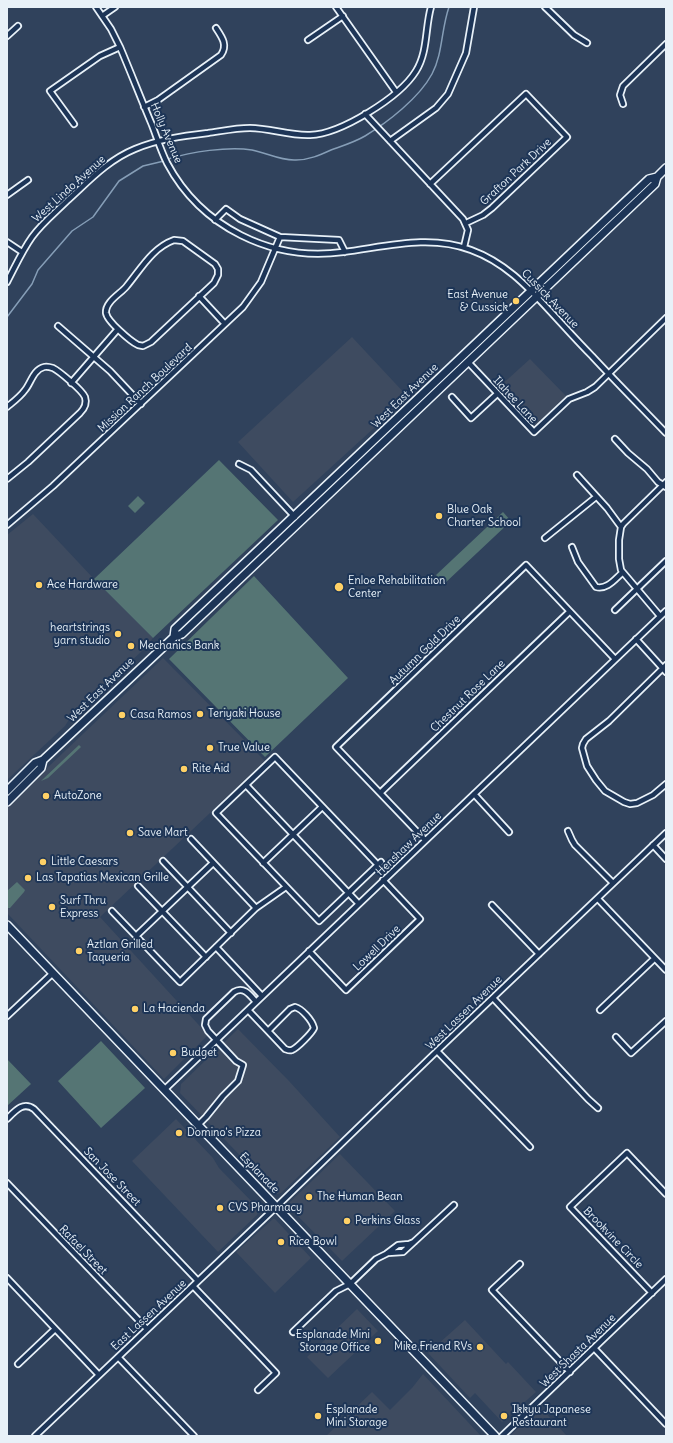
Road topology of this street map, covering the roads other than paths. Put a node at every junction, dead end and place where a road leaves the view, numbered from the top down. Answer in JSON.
{"nodes":[{"id":1,"x":96,"y":7,"type":"edge"},
{"id":2,"x":115,"y":7,"type":"edge"},
{"id":3,"x":336,"y":7,"type":"edge"},
{"id":4,"x":431,"y":7,"type":"edge"},
{"id":5,"x":474,"y":7,"type":"edge"},
{"id":6,"x":545,"y":7,"type":"edge"},
{"id":7,"x":102,"y":16,"type":"junction"},
{"id":8,"x":343,"y":16,"type":"junction"},
{"id":9,"x":18,"y":26,"type":"dead end"},
{"id":10,"x":216,"y":28,"type":"dead end"},
{"id":11,"x":7,"y":36,"type":"edge"},
{"id":12,"x":308,"y":40,"type":"dead end"},
{"id":13,"x":587,"y":43,"type":"dead end"},
{"id":14,"x":666,"y":44,"type":"edge"},
{"id":15,"x":120,"y":46,"type":"junction"},
{"id":16,"x":396,"y":92,"type":"junction"},
{"id":17,"x":623,"y":104,"type":"dead end"},
{"id":18,"x":144,"y":107,"type":"junction"},
{"id":19,"x":365,"y":114,"type":"junction"},
{"id":20,"x":74,"y":124,"type":"dead end"},
{"id":21,"x":158,"y":141,"type":"junction"},
{"id":22,"x":390,"y":141,"type":"junction"},
{"id":23,"x":666,"y":168,"type":"edge"},
{"id":24,"x":28,"y":180,"type":"dead end"},
{"id":25,"x":430,"y":184,"type":"junction"},
{"id":26,"x":7,"y":195,"type":"edge"},
{"id":27,"x":216,"y":220,"type":"junction"},
{"id":28,"x":466,"y":223,"type":"junction"},
{"id":29,"x":280,"y":237,"type":"junction"},
{"id":30,"x":7,"y":242,"type":"edge"},
{"id":31,"x":464,"y":247,"type":"junction"},
{"id":32,"x":275,"y":249,"type":"junction"},
{"id":33,"x":22,"y":252,"type":"junction"},
{"id":34,"x":345,"y":252,"type":"junction"},
{"id":35,"x":7,"y":282,"type":"edge"},
{"id":36,"x":534,"y":294,"type":"junction"},
{"id":37,"x":200,"y":296,"type":"junction"},
{"id":38,"x":666,"y":318,"type":"edge"},
{"id":39,"x":225,"y":324,"type":"junction"},
{"id":40,"x":58,"y":326,"type":"dead end"},
{"id":41,"x":118,"y":329,"type":"junction"},
{"id":42,"x":94,"y":357,"type":"junction"},
{"id":43,"x":468,"y":362,"type":"junction"},
{"id":44,"x":608,"y":373,"type":"junction"},
{"id":45,"x":71,"y":383,"type":"junction"},
{"id":46,"x":497,"y":394,"type":"junction"},
{"id":47,"x":452,"y":397,"type":"dead end"},
{"id":48,"x":141,"y":404,"type":"junction"},
{"id":49,"x":7,"y":407,"type":"edge"},
{"id":50,"x":666,"y":433,"type":"edge"},
{"id":51,"x":615,"y":438,"type":"dead end"},
{"id":52,"x":239,"y":464,"type":"dead end"},
{"id":53,"x":577,"y":475,"type":"dead end"},
{"id":54,"x":7,"y":480,"type":"edge"},
{"id":55,"x":665,"y":485,"type":"edge"},
{"id":56,"x":596,"y":497,"type":"junction"},
{"id":57,"x":297,"y":519,"type":"junction"},
{"id":58,"x":7,"y":525,"type":"edge"},
{"id":59,"x":621,"y":527,"type":"junction"},
{"id":60,"x":545,"y":538,"type":"dead end"},
{"id":61,"x":572,"y":546,"type":"dead end"},
{"id":62,"x":666,"y":561,"type":"edge"},
{"id":63,"x":622,"y":573,"type":"junction"},
{"id":64,"x":637,"y":589,"type":"junction"},
{"id":65,"x":616,"y":610,"type":"dead end"},
{"id":66,"x":666,"y":610,"type":"edge"},
{"id":67,"x":569,"y":612,"type":"junction"},
{"id":68,"x":660,"y":616,"type":"junction"},
{"id":69,"x":636,"y":639,"type":"junction"},
{"id":70,"x":615,"y":659,"type":"junction"},
{"id":71,"x":665,"y":668,"type":"edge"},
{"id":72,"x":43,"y":760,"type":"junction"},
{"id":73,"x":666,"y":784,"type":"edge"},
{"id":74,"x":246,"y":785,"type":"junction"},
{"id":75,"x":7,"y":790,"type":"edge"},
{"id":76,"x":380,"y":793,"type":"junction"},
{"id":77,"x":474,"y":794,"type":"junction"},
{"id":78,"x":7,"y":802,"type":"edge"},
{"id":79,"x":322,"y":806,"type":"junction"},
{"id":80,"x":568,"y":830,"type":"dead end"},
{"id":81,"x":509,"y":832,"type":"dead end"},
{"id":82,"x":666,"y":833,"type":"edge"},
{"id":83,"x":292,"y":834,"type":"junction"},
{"id":84,"x":190,"y":839,"type":"dead end"},
{"id":85,"x":425,"y":840,"type":"junction"},
{"id":86,"x":653,"y":845,"type":"junction"},
{"id":87,"x":666,"y":859,"type":"edge"},
{"id":88,"x":163,"y":861,"type":"dead end"},
{"id":89,"x":213,"y":863,"type":"junction"},
{"id":90,"x":263,"y":863,"type":"junction"},
{"id":91,"x":384,"y":880,"type":"junction"},
{"id":92,"x":614,"y":883,"type":"junction"},
{"id":93,"x":138,"y":886,"type":"dead end"},
{"id":94,"x":188,"y":887,"type":"junction"},
{"id":95,"x":286,"y":887,"type":"junction"},
{"id":96,"x":348,"y":893,"type":"junction"},
{"id":97,"x":598,"y":899,"type":"junction"},
{"id":98,"x":358,"y":904,"type":"junction"},
{"id":99,"x":492,"y":905,"type":"dead end"},
{"id":100,"x":256,"y":908,"type":"junction"},
{"id":101,"x":112,"y":912,"type":"dead end"},
{"id":102,"x":162,"y":912,"type":"junction"},
{"id":103,"x":7,"y":925,"type":"edge"},
{"id":104,"x":231,"y":933,"type":"junction"},
{"id":105,"x":136,"y":936,"type":"junction"},
{"id":106,"x":216,"y":947,"type":"junction"},
{"id":107,"x":310,"y":951,"type":"junction"},
{"id":108,"x":539,"y":954,"type":"junction"},
{"id":109,"x":206,"y":957,"type":"junction"},
{"id":110,"x":654,"y":959,"type":"junction"},
{"id":111,"x":666,"y":970,"type":"edge"},
{"id":112,"x":53,"y":973,"type":"junction"},
{"id":113,"x":262,"y":996,"type":"junction"},
{"id":114,"x":493,"y":998,"type":"junction"},
{"id":115,"x":256,"y":1002,"type":"junction"},
{"id":116,"x":248,"y":1010,"type":"junction"},
{"id":117,"x":600,"y":1010,"type":"dead end"},
{"id":118,"x":7,"y":1016,"type":"edge"},
{"id":119,"x":666,"y":1021,"type":"edge"},
{"id":120,"x":268,"y":1031,"type":"junction"},
{"id":121,"x":616,"y":1037,"type":"dead end"},
{"id":122,"x":216,"y":1039,"type":"junction"},
{"id":123,"x":437,"y":1051,"type":"junction"},
{"id":124,"x":164,"y":1090,"type":"junction"},
{"id":125,"x":598,"y":1108,"type":"dead end"},
{"id":126,"x":7,"y":1119,"type":"edge"},
{"id":127,"x":198,"y":1125,"type":"junction"},
{"id":128,"x":530,"y":1147,"type":"dead end"},
{"id":129,"x":7,"y":1183,"type":"edge"},
{"id":130,"x":666,"y":1194,"type":"edge"},
{"id":131,"x":454,"y":1205,"type":"dead end"},
{"id":132,"x":276,"y":1207,"type":"junction"},
{"id":133,"x":414,"y":1242,"type":"junction"},
{"id":134,"x":399,"y":1245,"type":"junction"},
{"id":135,"x":402,"y":1252,"type":"junction"},
{"id":136,"x":386,"y":1254,"type":"junction"},
{"id":137,"x":520,"y":1264,"type":"dead end"},
{"id":138,"x":666,"y":1279,"type":"edge"},
{"id":139,"x":198,"y":1281,"type":"junction"},
{"id":140,"x":8,"y":1282,"type":"edge"},
{"id":141,"x":350,"y":1284,"type":"junction"},
{"id":142,"x":193,"y":1286,"type":"junction"},
{"id":143,"x":652,"y":1293,"type":"junction"},
{"id":144,"x":55,"y":1329,"type":"junction"},
{"id":145,"x":147,"y":1330,"type":"junction"},
{"id":146,"x":293,"y":1332,"type":"dead end"},
{"id":147,"x":594,"y":1348,"type":"junction"},
{"id":148,"x":118,"y":1357,"type":"junction"},
{"id":149,"x":18,"y":1364,"type":"dead end"},
{"id":150,"x":570,"y":1372,"type":"junction"},
{"id":151,"x":99,"y":1375,"type":"junction"},
{"id":152,"x":258,"y":1390,"type":"dead end"},
{"id":153,"x":666,"y":1424,"type":"edge"},
{"id":154,"x":35,"y":1436,"type":"edge"},
{"id":155,"x":194,"y":1436,"type":"edge"},
{"id":156,"x":495,"y":1436,"type":"edge"},
{"id":157,"x":502,"y":1436,"type":"edge"}],
"edges":[{"from":1,"to":7,"type":"street","name":"Holly Avenue"},
{"from":2,"to":7,"type":"street"},
{"from":3,"to":8,"type":"street"},
{"from":4,"to":16,"type":"street","name":"West Lindo Avenue"},
{"from":5,"to":22,"type":"street"},
{"from":6,"to":13,"type":"street"},
{"from":7,"to":15,"type":"street","name":"Holly Avenue"},
{"from":8,"to":12,"type":"street"},
{"from":8,"to":16,"type":"street"},
{"from":9,"to":11,"type":"street"},
{"from":10,"to":18,"type":"street"},
{"from":14,"to":17,"type":"street"},
{"from":15,"to":18,"type":"street","name":"Holly Avenue"},
{"from":15,"to":20,"type":"street"},
{"from":16,"to":19,"type":"street","name":"West Lindo Avenue"},
{"from":18,"to":21,"type":"street","name":"Holly Avenue"},
{"from":19,"to":21,"type":"street","name":"West Lindo Avenue"},
{"from":19,"to":22,"type":"street"},
{"from":21,"to":27,"type":"street","name":"Holly Avenue"},
{"from":21,"to":33,"type":"street","name":"West Lindo Avenue"},
{"from":22,"to":25,"type":"street"},
{"from":23,"to":36,"type":"main road","name":"West East Avenue"},
{"from":24,"to":26,"type":"street"},
{"from":25,"to":28,"type":"street"},
{"from":25,"to":28,"type":"street","name":"Grafton Park Drive"},
{"from":27,"to":29,"type":"street"},
{"from":27,"to":32,"type":"street","name":"Holly Avenue"},
{"from":28,"to":31,"type":"street"},
{"from":29,"to":32,"type":"street","name":"Mission Ranch Boulevard"},
{"from":29,"to":34,"type":"street"},
{"from":30,"to":33,"type":"street"},
{"from":31,"to":34,"type":"street","name":"Holly Avenue"},
{"from":31,"to":36,"type":"street","name":"Cussick Avenue"},
{"from":32,"to":34,"type":"street","name":"Holly Avenue"},
{"from":32,"to":39,"type":"street","name":"Mission Ranch Boulevard"},
{"from":33,"to":35,"type":"street","name":"West Lindo Avenue"},
{"from":36,"to":43,"type":"main road","name":"West East Avenue"},
{"from":36,"to":44,"type":"street","name":"Cussick Avenue"},
{"from":36,"to":57,"type":"main road","name":"West East Avenue"},
{"from":37,"to":39,"type":"street"},
{"from":37,"to":41,"type":"street"},
{"from":37,"to":41,"type":"street"},
{"from":38,"to":44,"type":"street"},
{"from":39,"to":48,"type":"street","name":"Mission Ranch Boulevard"},
{"from":40,"to":42,"type":"street"},
{"from":41,"to":42,"type":"street"},
{"from":42,"to":45,"type":"street"},
{"from":42,"to":48,"type":"street"},
{"from":43,"to":46,"type":"street","name":"Ilahee Lane"},
{"from":43,"to":57,"type":"main road","name":"West East Avenue"},
{"from":44,"to":46,"type":"street","name":"Ilahee Lane"},
{"from":44,"to":50,"type":"street","name":"Cussick Avenue"},
{"from":45,"to":49,"type":"street"},
{"from":45,"to":54,"type":"street"},
{"from":46,"to":47,"type":"street"},
{"from":48,"to":58,"type":"street","name":"Mission Ranch Boulevard"},
{"from":51,"to":55,"type":"street"},
{"from":52,"to":57,"type":"street"},
{"from":53,"to":56,"type":"street"},
{"from":55,"to":59,"type":"street"},
{"from":56,"to":59,"type":"street"},
{"from":56,"to":60,"type":"street"},
{"from":57,"to":72,"type":"main road","name":"West East Avenue"},
{"from":59,"to":63,"type":"street"},
{"from":61,"to":63,"type":"street"},
{"from":62,"to":64,"type":"street"},
{"from":63,"to":64,"type":"street"},
{"from":64,"to":65,"type":"street"},
{"from":64,"to":68,"type":"street"},
{"from":66,"to":68,"type":"street","name":"Henshaw Avenue"},
{"from":67,"to":70,"type":"street","name":"Autumn Gold Drive"},
{"from":67,"to":76,"type":"street","name":"Chestnut Rose Lane"},
{"from":67,"to":76,"type":"street","name":"Autumn Gold Drive"},
{"from":68,"to":69,"type":"street","name":"Henshaw Avenue"},
{"from":69,"to":70,"type":"street","name":"Henshaw Avenue"},
{"from":69,"to":71,"type":"street"},
{"from":70,"to":77,"type":"street","name":"Henshaw Avenue"},
{"from":71,"to":73,"type":"street"},
{"from":72,"to":75,"type":"main road","name":"West East Avenue"},
{"from":72,"to":78,"type":"main road","name":"West East Avenue"},
{"from":74,"to":79,"type":"street"},
{"from":74,"to":83,"type":"street"},
{"from":74,"to":90,"type":"street"},
{"from":76,"to":85,"type":"street","name":"Autumn Gold Drive"},
{"from":77,"to":81,"type":"street"},
{"from":77,"to":85,"type":"street","name":"Henshaw Avenue"},
{"from":79,"to":83,"type":"street"},
{"from":79,"to":96,"type":"street"},
{"from":80,"to":92,"type":"street"},
{"from":82,"to":86,"type":"street","name":"West Lassen Avenue"},
{"from":83,"to":90,"type":"street"},
{"from":83,"to":96,"type":"street"},
{"from":84,"to":89,"type":"street"},
{"from":85,"to":91,"type":"street","name":"Henshaw Avenue"},
{"from":86,"to":87,"type":"street"},
{"from":86,"to":92,"type":"street","name":"West Lassen Avenue"},
{"from":88,"to":94,"type":"street"},
{"from":89,"to":94,"type":"street"},
{"from":89,"to":100,"type":"street"},
{"from":90,"to":95,"type":"street"},
{"from":91,"to":98,"type":"street","name":"Henshaw Avenue"},
{"from":91,"to":107,"type":"street","name":"Lowell Drive"},
{"from":92,"to":97,"type":"street","name":"West Lassen Avenue"},
{"from":93,"to":102,"type":"street"},
{"from":94,"to":102,"type":"street"},
{"from":94,"to":104,"type":"street"},
{"from":95,"to":96,"type":"street"},
{"from":95,"to":100,"type":"street"},
{"from":96,"to":98,"type":"street"},
{"from":97,"to":108,"type":"street","name":"West Lassen Avenue"},
{"from":97,"to":110,"type":"street"},
{"from":98,"to":107,"type":"street","name":"Henshaw Avenue"},
{"from":99,"to":108,"type":"street"},
{"from":100,"to":104,"type":"street"},
{"from":101,"to":105,"type":"street"},
{"from":102,"to":105,"type":"street"},
{"from":102,"to":109,"type":"street"},
{"from":103,"to":112,"type":"main road","name":"Esplanade"},
{"from":104,"to":106,"type":"street"},
{"from":105,"to":109,"type":"street"},
{"from":106,"to":109,"type":"street"},
{"from":106,"to":113,"type":"street"},
{"from":107,"to":113,"type":"street","name":"Henshaw Avenue"},
{"from":108,"to":114,"type":"street","name":"West Lassen Avenue"},
{"from":110,"to":111,"type":"street"},
{"from":110,"to":117,"type":"street"},
{"from":112,"to":118,"type":"street"},
{"from":112,"to":124,"type":"main road","name":"Esplanade"},
{"from":113,"to":115,"type":"street","name":"Henshaw Avenue"},
{"from":114,"to":123,"type":"street","name":"West Lassen Avenue"},
{"from":114,"to":125,"type":"street"},
{"from":115,"to":116,"type":"street","name":"Henshaw Avenue"},
{"from":115,"to":122,"type":"street"},
{"from":116,"to":120,"type":"street"},
{"from":116,"to":122,"type":"street","name":"Henshaw Avenue"},
{"from":119,"to":121,"type":"street"},
{"from":120,"to":120,"type":"street"},
{"from":122,"to":124,"type":"street","name":"Henshaw Avenue"},
{"from":122,"to":127,"type":"street"},
{"from":123,"to":128,"type":"street"},
{"from":123,"to":132,"type":"street","name":"West Lassen Avenue"},
{"from":124,"to":127,"type":"main road","name":"Esplanade"},
{"from":126,"to":139,"type":"street","name":"San Jose Street"},
{"from":127,"to":132,"type":"main road","name":"Esplanade"},
{"from":129,"to":145,"type":"street","name":"Rafael Street"},
{"from":130,"to":143,"type":"street","name":"Brookvine Circle"},
{"from":131,"to":133,"type":"street"},
{"from":132,"to":139,"type":"street","name":"East Lassen Avenue"},
{"from":132,"to":141,"type":"main road","name":"Esplanade"},
{"from":133,"to":134,"type":"street"},
{"from":133,"to":135,"type":"street"},
{"from":134,"to":135,"type":"street"},
{"from":134,"to":135,"type":"street"},
{"from":134,"to":136,"type":"street"},
{"from":135,"to":136,"type":"street"},
{"from":136,"to":141,"type":"street"},
{"from":137,"to":150,"type":"street"},
{"from":138,"to":143,"type":"street","name":"West Shasta Avenue"},
{"from":139,"to":142,"type":"street","name":"East Lassen Avenue"},
{"from":140,"to":144,"type":"street"},
{"from":141,"to":146,"type":"street"},
{"from":141,"to":156,"type":"main road","name":"Esplanade"},
{"from":142,"to":145,"type":"street","name":"East Lassen Avenue"},
{"from":142,"to":152,"type":"street"},
{"from":143,"to":147,"type":"street","name":"West Shasta Avenue"},
{"from":144,"to":149,"type":"street"},
{"from":144,"to":151,"type":"street"},
{"from":145,"to":148,"type":"street","name":"East Lassen Avenue"},
{"from":147,"to":150,"type":"street","name":"West Shasta Avenue"},
{"from":147,"to":153,"type":"street"},
{"from":148,"to":151,"type":"street","name":"East Lassen Avenue"},
{"from":148,"to":155,"type":"street"},
{"from":150,"to":157,"type":"street","name":"West Shasta Avenue"},
{"from":151,"to":154,"type":"street","name":"East Lassen Avenue"}]}
